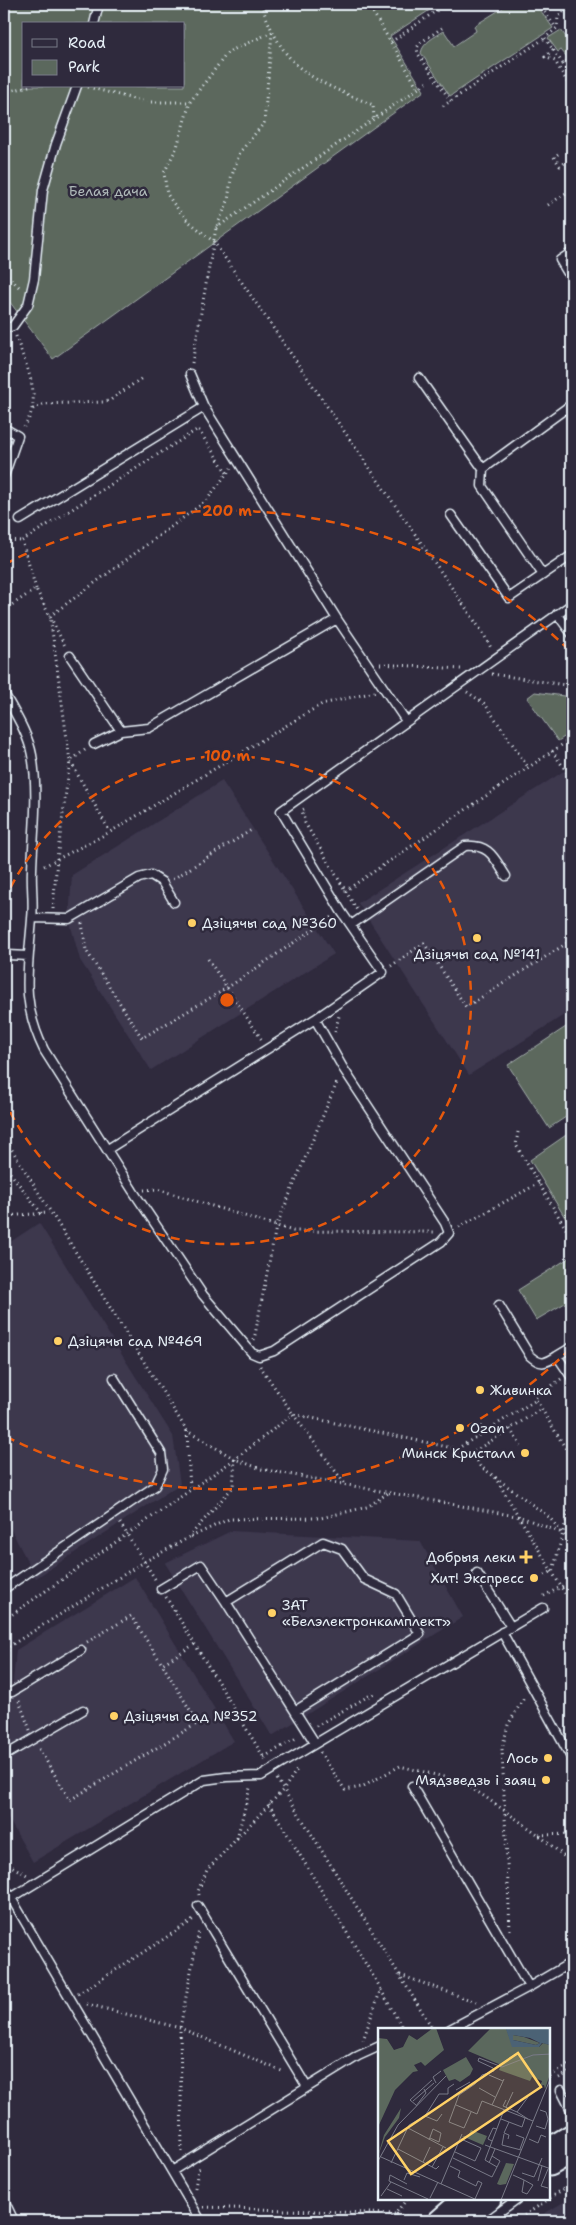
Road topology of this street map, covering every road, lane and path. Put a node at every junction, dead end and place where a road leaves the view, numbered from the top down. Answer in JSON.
{"nodes":[{"id":1,"x":99,"y":4,"type":"edge"},
{"id":2,"x":261,"y":4,"type":"edge"},
{"id":3,"x":368,"y":4,"type":"edge"},
{"id":4,"x":446,"y":4,"type":"edge"},
{"id":5,"x":540,"y":4,"type":"edge"},
{"id":6,"x":572,"y":6,"type":"edge"},
{"id":7,"x":94,"y":22,"type":"edge"},
{"id":8,"x":442,"y":28,"type":"dead end"},
{"id":9,"x":557,"y":28,"type":"junction"},
{"id":10,"x":272,"y":32,"type":"junction"},
{"id":11,"x":545,"y":38,"type":"junction"},
{"id":12,"x":390,"y":42,"type":"junction"},
{"id":13,"x":553,"y":50,"type":"junction"},
{"id":14,"x":572,"y":58,"type":"edge"},
{"id":15,"x":563,"y":64,"type":"junction"},
{"id":16,"x":572,"y":78,"type":"edge"},
{"id":17,"x":428,"y":81,"type":"dead end"},
{"id":18,"x":571,"y":87,"type":"edge"},
{"id":19,"x":22,"y":88,"type":"edge"},
{"id":20,"x":76,"y":88,"type":"edge"},
{"id":21,"x":92,"y":88,"type":"edge"},
{"id":22,"x":418,"y":88,"type":"junction"},
{"id":23,"x":4,"y":93,"type":"edge"},
{"id":24,"x":451,"y":101,"type":"junction"},
{"id":25,"x":190,"y":102,"type":"junction"},
{"id":26,"x":444,"y":106,"type":"dead end"},
{"id":27,"x":374,"y":118,"type":"junction"},
{"id":28,"x":558,"y":154,"type":"dead end"},
{"id":29,"x":572,"y":158,"type":"edge"},
{"id":30,"x":572,"y":189,"type":"edge"},
{"id":31,"x":548,"y":205,"type":"dead end"},
{"id":32,"x":216,"y":228,"type":"junction"},
{"id":33,"x":214,"y":242,"type":"junction"},
{"id":34,"x":572,"y":252,"type":"edge"},
{"id":35,"x":4,"y":272,"type":"edge"},
{"id":36,"x":572,"y":280,"type":"edge"},
{"id":37,"x":28,"y":305,"type":"junction"},
{"id":38,"x":13,"y":326,"type":"junction"},
{"id":39,"x":4,"y":329,"type":"edge"},
{"id":40,"x":190,"y":374,"type":"joint"},
{"id":41,"x":142,"y":378,"type":"dead end"},
{"id":42,"x":419,"y":378,"type":"dead end"},
{"id":43,"x":572,"y":404,"type":"edge"},
{"id":44,"x":204,"y":406,"type":"junction"},
{"id":45,"x":33,"y":409,"type":"junction"},
{"id":46,"x":4,"y":428,"type":"edge"},
{"id":47,"x":18,"y":436,"type":"junction"},
{"id":48,"x":238,"y":460,"type":"junction"},
{"id":49,"x":483,"y":469,"type":"junction"},
{"id":50,"x":227,"y":473,"type":"junction"},
{"id":51,"x":4,"y":476,"type":"edge"},
{"id":52,"x":451,"y":515,"type":"dead end"},
{"id":53,"x":20,"y":520,"type":"dead end"},
{"id":54,"x":4,"y":540,"type":"edge"},
{"id":55,"x":22,"y":542,"type":"junction"},
{"id":56,"x":572,"y":555,"type":"edge"},
{"id":57,"x":544,"y":575,"type":"junction"},
{"id":58,"x":36,"y":589,"type":"junction"},
{"id":59,"x":572,"y":604,"type":"edge"},
{"id":60,"x":4,"y":610,"type":"edge"},
{"id":61,"x":558,"y":614,"type":"junction"},
{"id":62,"x":50,"y":616,"type":"junction"},
{"id":63,"x":337,"y":620,"type":"junction"},
{"id":64,"x":572,"y":634,"type":"edge"},
{"id":65,"x":70,"y":656,"type":"joint"},
{"id":66,"x":496,"y":658,"type":"junction"},
{"id":67,"x":367,"y":664,"type":"junction"},
{"id":68,"x":498,"y":668,"type":"dead end"},
{"id":69,"x":478,"y":671,"type":"junction"},
{"id":70,"x":491,"y":674,"type":"junction"},
{"id":71,"x":485,"y":678,"type":"dead end"},
{"id":72,"x":572,"y":686,"type":"edge"},
{"id":73,"x":472,"y":687,"type":"dead end"},
{"id":74,"x":385,"y":690,"type":"junction"},
{"id":75,"x":4,"y":693,"type":"edge"},
{"id":76,"x":406,"y":722,"type":"junction"},
{"id":77,"x":121,"y":731,"type":"junction"},
{"id":78,"x":572,"y":738,"type":"edge"},
{"id":79,"x":94,"y":744,"type":"joint"},
{"id":80,"x":552,"y":751,"type":"junction"},
{"id":81,"x":70,"y":761,"type":"junction"},
{"id":82,"x":528,"y":767,"type":"junction"},
{"id":83,"x":572,"y":779,"type":"edge"},
{"id":84,"x":310,"y":804,"type":"dead end"},
{"id":85,"x":253,"y":829,"type":"dead end"},
{"id":86,"x":110,"y":832,"type":"junction"},
{"id":87,"x":57,"y":859,"type":"junction"},
{"id":88,"x":32,"y":872,"type":"junction"},
{"id":89,"x":506,"y":876,"type":"dead end"},
{"id":90,"x":164,"y":885,"type":"junction"},
{"id":91,"x":345,"y":890,"type":"junction"},
{"id":92,"x":174,"y":902,"type":"dead end"},
{"id":93,"x":352,"y":903,"type":"dead end"},
{"id":94,"x":341,"y":910,"type":"junction"},
{"id":95,"x":80,"y":912,"type":"junction"},
{"id":96,"x":32,"y":918,"type":"junction"},
{"id":97,"x":53,"y":918,"type":"junction"},
{"id":98,"x":351,"y":925,"type":"junction"},
{"id":99,"x":572,"y":940,"type":"edge"},
{"id":100,"x":8,"y":955,"type":"dead end"},
{"id":101,"x":28,"y":956,"type":"junction"},
{"id":102,"x":208,"y":959,"type":"dead end"},
{"id":103,"x":394,"y":972,"type":"dead end"},
{"id":104,"x":227,"y":988,"type":"junction"},
{"id":105,"x":339,"y":1014,"type":"dead end"},
{"id":106,"x":315,"y":1019,"type":"junction"},
{"id":107,"x":334,"y":1038,"type":"dead end"},
{"id":108,"x":267,"y":1048,"type":"junction"},
{"id":109,"x":343,"y":1068,"type":"junction"},
{"id":110,"x":518,"y":1132,"type":"dead end"},
{"id":111,"x":4,"y":1137,"type":"edge"},
{"id":112,"x":108,"y":1149,"type":"junction"},
{"id":113,"x":4,"y":1165,"type":"edge"},
{"id":114,"x":538,"y":1183,"type":"junction"},
{"id":115,"x":134,"y":1191,"type":"junction"},
{"id":116,"x":49,"y":1213,"type":"junction"},
{"id":117,"x":42,"y":1214,"type":"junction"},
{"id":118,"x":4,"y":1216,"type":"edge"},
{"id":119,"x":276,"y":1227,"type":"junction"},
{"id":120,"x":449,"y":1233,"type":"junction"},
{"id":121,"x":572,"y":1240,"type":"edge"},
{"id":122,"x":499,"y":1305,"type":"dead end"},
{"id":123,"x":572,"y":1347,"type":"edge"},
{"id":124,"x":252,"y":1353,"type":"junction"},
{"id":125,"x":558,"y":1356,"type":"junction"},
{"id":126,"x":571,"y":1376,"type":"edge"},
{"id":127,"x":114,"y":1378,"type":"dead end"},
{"id":128,"x":536,"y":1400,"type":"junction"},
{"id":129,"x":541,"y":1408,"type":"junction"},
{"id":130,"x":293,"y":1414,"type":"junction"},
{"id":131,"x":480,"y":1426,"type":"dead end"},
{"id":132,"x":510,"y":1429,"type":"junction"},
{"id":133,"x":188,"y":1431,"type":"junction"},
{"id":134,"x":484,"y":1432,"type":"junction"},
{"id":135,"x":520,"y":1446,"type":"dead end"},
{"id":136,"x":457,"y":1449,"type":"junction"},
{"id":137,"x":473,"y":1452,"type":"junction"},
{"id":138,"x":235,"y":1459,"type":"junction"},
{"id":139,"x":572,"y":1459,"type":"edge"},
{"id":140,"x":495,"y":1477,"type":"junction"},
{"id":141,"x":346,"y":1484,"type":"junction"},
{"id":142,"x":190,"y":1490,"type":"junction"},
{"id":143,"x":389,"y":1492,"type":"junction"},
{"id":144,"x":572,"y":1498,"type":"edge"},
{"id":145,"x":114,"y":1514,"type":"junction"},
{"id":146,"x":521,"y":1517,"type":"junction"},
{"id":147,"x":126,"y":1533,"type":"junction"},
{"id":148,"x":562,"y":1533,"type":"junction"},
{"id":149,"x":188,"y":1538,"type":"junction"},
{"id":150,"x":572,"y":1544,"type":"edge"},
{"id":151,"x":539,"y":1547,"type":"junction"},
{"id":152,"x":533,"y":1551,"type":"dead end"},
{"id":153,"x":144,"y":1562,"type":"junction"},
{"id":154,"x":553,"y":1571,"type":"junction"},
{"id":155,"x":477,"y":1573,"type":"dead end"},
{"id":156,"x":545,"y":1575,"type":"dead end"},
{"id":157,"x":572,"y":1581,"type":"edge"},
{"id":158,"x":562,"y":1587,"type":"junction"},
{"id":159,"x":4,"y":1589,"type":"edge"},
{"id":160,"x":161,"y":1589,"type":"junction"},
{"id":161,"x":572,"y":1590,"type":"edge"},
{"id":162,"x":226,"y":1602,"type":"junction"},
{"id":163,"x":572,"y":1605,"type":"edge"},
{"id":164,"x":543,"y":1608,"type":"dead end"},
{"id":165,"x":4,"y":1620,"type":"edge"},
{"id":166,"x":511,"y":1627,"type":"junction"},
{"id":167,"x":502,"y":1632,"type":"junction"},
{"id":168,"x":195,"y":1644,"type":"junction"},
{"id":169,"x":81,"y":1648,"type":"joint"},
{"id":170,"x":162,"y":1664,"type":"junction"},
{"id":171,"x":531,"y":1684,"type":"junction"},
{"id":172,"x":22,"y":1686,"type":"junction"},
{"id":173,"x":4,"y":1692,"type":"edge"},
{"id":174,"x":83,"y":1710,"type":"dead end"},
{"id":175,"x":295,"y":1711,"type":"junction"},
{"id":176,"x":33,"y":1740,"type":"junction"},
{"id":177,"x":314,"y":1743,"type":"junction"},
{"id":178,"x":4,"y":1756,"type":"edge"},
{"id":179,"x":572,"y":1759,"type":"edge"},
{"id":180,"x":272,"y":1770,"type":"junction"},
{"id":181,"x":253,"y":1776,"type":"junction"},
{"id":182,"x":412,"y":1786,"type":"dead end"},
{"id":183,"x":284,"y":1789,"type":"dead end"},
{"id":184,"x":269,"y":1804,"type":"dead end"},
{"id":185,"x":506,"y":1812,"type":"junction"},
{"id":186,"x":572,"y":1834,"type":"edge"},
{"id":187,"x":539,"y":1835,"type":"junction"},
{"id":188,"x":237,"y":1838,"type":"dead end"},
{"id":189,"x":4,"y":1862,"type":"edge"},
{"id":190,"x":572,"y":1863,"type":"edge"},
{"id":191,"x":38,"y":1881,"type":"junction"},
{"id":192,"x":4,"y":1886,"type":"edge"},
{"id":193,"x":11,"y":1898,"type":"junction"},
{"id":194,"x":198,"y":1906,"type":"dead end"},
{"id":195,"x":202,"y":1914,"type":"junction"},
{"id":196,"x":510,"y":1955,"type":"junction"},
{"id":197,"x":572,"y":1962,"type":"edge"},
{"id":198,"x":400,"y":1975,"type":"junction"},
{"id":199,"x":529,"y":1987,"type":"junction"},
{"id":200,"x":381,"y":1989,"type":"junction"},
{"id":201,"x":71,"y":1999,"type":"junction"},
{"id":202,"x":491,"y":2007,"type":"junction"},
{"id":203,"x":402,"y":2028,"type":"edge"},
{"id":204,"x":433,"y":2028,"type":"edge"},
{"id":205,"x":452,"y":2028,"type":"edge"},
{"id":206,"x":378,"y":2047,"type":"edge"},
{"id":207,"x":358,"y":2056,"type":"junction"},
{"id":208,"x":572,"y":2063,"type":"edge"},
{"id":209,"x":551,"y":2075,"type":"edge"},
{"id":210,"x":305,"y":2084,"type":"junction"},
{"id":211,"x":561,"y":2090,"type":"dead end"},
{"id":212,"x":572,"y":2112,"type":"edge"},
{"id":213,"x":572,"y":2135,"type":"edge"},
{"id":214,"x":551,"y":2147,"type":"edge"},
{"id":215,"x":572,"y":2152,"type":"edge"},
{"id":216,"x":206,"y":2164,"type":"dead end"},
{"id":217,"x":551,"y":2164,"type":"edge"},
{"id":218,"x":172,"y":2171,"type":"junction"},
{"id":219,"x":572,"y":2183,"type":"edge"},
{"id":220,"x":195,"y":2189,"type":"dead end"},
{"id":221,"x":551,"y":2198,"type":"edge"},
{"id":222,"x":4,"y":2200,"type":"edge"},
{"id":223,"x":406,"y":2200,"type":"edge"},
{"id":224,"x":462,"y":2200,"type":"edge"},
{"id":225,"x":463,"y":2200,"type":"edge"},
{"id":226,"x":489,"y":2200,"type":"edge"},
{"id":227,"x":516,"y":2200,"type":"edge"},
{"id":228,"x":548,"y":2200,"type":"edge"},
{"id":229,"x":208,"y":2214,"type":"dead end"},
{"id":230,"x":395,"y":2214,"type":"junction"},
{"id":231,"x":14,"y":2221,"type":"edge"},
{"id":232,"x":201,"y":2221,"type":"edge"},
{"id":233,"x":390,"y":2221,"type":"edge"},
{"id":234,"x":416,"y":2221,"type":"edge"},
{"id":235,"x":429,"y":2221,"type":"edge"},
{"id":236,"x":438,"y":2221,"type":"edge"},
{"id":237,"x":461,"y":2221,"type":"edge"},
{"id":238,"x":487,"y":2221,"type":"edge"},
{"id":239,"x":516,"y":2221,"type":"edge"}],
"edges":[{"from":1,"to":7,"type":"lane"},
{"from":2,"to":10,"type":"path"},
{"from":3,"to":12,"type":"path"},
{"from":4,"to":12,"type":"path"},
{"from":5,"to":9,"type":"path"},
{"from":6,"to":9,"type":"path"},
{"from":8,"to":24,"type":"path"},
{"from":9,"to":11,"type":"path"},
{"from":10,"to":25,"type":"path"},
{"from":10,"to":27,"type":"path"},
{"from":10,"to":32,"type":"path"},
{"from":11,"to":13,"type":"path"},
{"from":11,"to":24,"type":"path"},
{"from":12,"to":22,"type":"path"},
{"from":13,"to":15,"type":"path"},
{"from":13,"to":18,"type":"path"},
{"from":14,"to":15,"type":"path"},
{"from":15,"to":16,"type":"path"},
{"from":17,"to":22,"type":"path"},
{"from":19,"to":23,"type":"path"},
{"from":20,"to":37,"type":"lane"},
{"from":21,"to":25,"type":"path"},
{"from":22,"to":27,"type":"path"},
{"from":24,"to":26,"type":"path"},
{"from":25,"to":33,"type":"path"},
{"from":27,"to":32,"type":"path"},
{"from":28,"to":29,"type":"path"},
{"from":30,"to":31,"type":"path"},
{"from":32,"to":33,"type":"path"},
{"from":33,"to":40,"type":"path"},
{"from":33,"to":66,"type":"path"},
{"from":34,"to":36,"type":"lane"},
{"from":35,"to":37,"type":"path"},
{"from":37,"to":38,"type":"lane"},
{"from":38,"to":39,"type":"lane"},
{"from":38,"to":45,"type":"path"},
{"from":40,"to":44,"type":"lane"},
{"from":41,"to":45,"type":"path"},
{"from":42,"to":49,"type":"lane"},
{"from":43,"to":49,"type":"lane"},
{"from":44,"to":48,"type":"lane"},
{"from":44,"to":53,"type":"lane"},
{"from":45,"to":47,"type":"path"},
{"from":46,"to":47,"type":"lane"},
{"from":47,"to":51,"type":"lane"},
{"from":48,"to":50,"type":"path"},
{"from":48,"to":63,"type":"lane"},
{"from":49,"to":57,"type":"lane"},
{"from":50,"to":55,"type":"path"},
{"from":50,"to":62,"type":"path"},
{"from":52,"to":57,"type":"lane"},
{"from":54,"to":55,"type":"path"},
{"from":55,"to":58,"type":"path"},
{"from":56,"to":57,"type":"lane"},
{"from":58,"to":60,"type":"path"},
{"from":58,"to":62,"type":"path"},
{"from":59,"to":61,"type":"lane"},
{"from":61,"to":64,"type":"lane"},
{"from":61,"to":66,"type":"lane"},
{"from":62,"to":65,"type":"path"},
{"from":62,"to":81,"type":"path"},
{"from":63,"to":67,"type":"lane"},
{"from":63,"to":77,"type":"lane"},
{"from":65,"to":77,"type":"lane"},
{"from":66,"to":69,"type":"lane"},
{"from":67,"to":69,"type":"path"},
{"from":67,"to":74,"type":"lane"},
{"from":68,"to":70,"type":"path"},
{"from":69,"to":70,"type":"path"},
{"from":69,"to":76,"type":"lane"},
{"from":70,"to":71,"type":"path"},
{"from":70,"to":72,"type":"path"},
{"from":73,"to":82,"type":"path"},
{"from":74,"to":76,"type":"lane"},
{"from":74,"to":86,"type":"path"},
{"from":75,"to":88,"type":"lane"},
{"from":76,"to":94,"type":"lane"},
{"from":77,"to":79,"type":"lane"},
{"from":78,"to":80,"type":"path"},
{"from":79,"to":81,"type":"path"},
{"from":80,"to":82,"type":"path"},
{"from":80,"to":83,"type":"path"},
{"from":81,"to":86,"type":"path"},
{"from":81,"to":87,"type":"path"},
{"from":82,"to":91,"type":"path"},
{"from":84,"to":91,"type":"path"},
{"from":85,"to":90,"type":"path"},
{"from":86,"to":87,"type":"path"},
{"from":87,"to":88,"type":"path"},
{"from":87,"to":97,"type":"path"},
{"from":88,"to":96,"type":"lane"},
{"from":89,"to":98,"type":"lane"},
{"from":90,"to":92,"type":"lane"},
{"from":90,"to":95,"type":"lane"},
{"from":91,"to":93,"type":"path"},
{"from":94,"to":98,"type":"lane"},
{"from":94,"to":104,"type":"path"},
{"from":95,"to":97,"type":"lane"},
{"from":95,"to":104,"type":"path"},
{"from":96,"to":97,"type":"lane"},
{"from":96,"to":101,"type":"lane"},
{"from":98,"to":106,"type":"lane"},
{"from":99,"to":103,"type":"path"},
{"from":100,"to":101,"type":"lane"},
{"from":101,"to":112,"type":"lane"},
{"from":102,"to":104,"type":"path"},
{"from":104,"to":108,"type":"path"},
{"from":105,"to":107,"type":"path"},
{"from":106,"to":108,"type":"lane"},
{"from":106,"to":109,"type":"lane"},
{"from":108,"to":112,"type":"lane"},
{"from":109,"to":119,"type":"path"},
{"from":109,"to":120,"type":"lane"},
{"from":110,"to":114,"type":"path"},
{"from":111,"to":116,"type":"path"},
{"from":112,"to":115,"type":"lane"},
{"from":113,"to":117,"type":"path"},
{"from":114,"to":120,"type":"path"},
{"from":114,"to":121,"type":"path"},
{"from":115,"to":119,"type":"path"},
{"from":115,"to":124,"type":"lane"},
{"from":116,"to":117,"type":"path"},
{"from":116,"to":133,"type":"path"},
{"from":117,"to":118,"type":"path"},
{"from":119,"to":120,"type":"path"},
{"from":119,"to":124,"type":"path"},
{"from":120,"to":124,"type":"lane"},
{"from":122,"to":125,"type":"lane"},
{"from":123,"to":125,"type":"lane"},
{"from":124,"to":130,"type":"path"},
{"from":125,"to":126,"type":"lane"},
{"from":126,"to":128,"type":"path"},
{"from":127,"to":145,"type":"lane"},
{"from":128,"to":129,"type":"path"},
{"from":128,"to":134,"type":"path"},
{"from":129,"to":132,"type":"path"},
{"from":129,"to":139,"type":"path"},
{"from":130,"to":136,"type":"path"},
{"from":130,"to":138,"type":"path"},
{"from":130,"to":141,"type":"path"},
{"from":131,"to":134,"type":"path"},
{"from":132,"to":135,"type":"path"},
{"from":132,"to":137,"type":"path"},
{"from":133,"to":138,"type":"path"},
{"from":133,"to":142,"type":"path"},
{"from":134,"to":136,"type":"path"},
{"from":136,"to":137,"type":"path"},
{"from":137,"to":140,"type":"path"},
{"from":138,"to":141,"type":"path"},
{"from":138,"to":142,"type":"path"},
{"from":138,"to":149,"type":"path"},
{"from":140,"to":146,"type":"path"},
{"from":140,"to":148,"type":"path"},
{"from":141,"to":143,"type":"path"},
{"from":142,"to":147,"type":"path"},
{"from":143,"to":146,"type":"path"},
{"from":143,"to":149,"type":"path"},
{"from":144,"to":148,"type":"path"},
{"from":145,"to":147,"type":"path"},
{"from":145,"to":159,"type":"lane"},
{"from":146,"to":148,"type":"path"},
{"from":146,"to":151,"type":"path"},
{"from":147,"to":153,"type":"path"},
{"from":147,"to":165,"type":"path"},
{"from":148,"to":150,"type":"path"},
{"from":148,"to":154,"type":"path"},
{"from":149,"to":153,"type":"path"},
{"from":151,"to":152,"type":"path"},
{"from":151,"to":154,"type":"path"},
{"from":153,"to":160,"type":"path"},
{"from":153,"to":173,"type":"path"},
{"from":154,"to":156,"type":"path"},
{"from":154,"to":158,"type":"path"},
{"from":155,"to":166,"type":"lane"},
{"from":157,"to":158,"type":"path"},
{"from":158,"to":161,"type":"path"},
{"from":158,"to":163,"type":"path"},
{"from":160,"to":162,"type":"lane"},
{"from":160,"to":168,"type":"path"},
{"from":162,"to":175,"type":"lane"},
{"from":162,"to":175,"type":"lane"},
{"from":164,"to":166,"type":"lane"},
{"from":166,"to":167,"type":"lane"},
{"from":167,"to":171,"type":"lane"},
{"from":167,"to":177,"type":"lane"},
{"from":168,"to":170,"type":"path"},
{"from":168,"to":180,"type":"path"},
{"from":169,"to":170,"type":"path"},
{"from":169,"to":172,"type":"lane"},
{"from":170,"to":176,"type":"path"},
{"from":171,"to":179,"type":"lane"},
{"from":171,"to":185,"type":"path"},
{"from":172,"to":173,"type":"lane"},
{"from":172,"to":176,"type":"path"},
{"from":174,"to":176,"type":"lane"},
{"from":175,"to":177,"type":"lane"},
{"from":176,"to":178,"type":"lane"},
{"from":177,"to":180,"type":"lane"},
{"from":177,"to":185,"type":"path"},
{"from":180,"to":181,"type":"lane"},
{"from":181,"to":188,"type":"path"},
{"from":181,"to":191,"type":"lane"},
{"from":182,"to":196,"type":"lane"},
{"from":183,"to":198,"type":"path"},
{"from":184,"to":200,"type":"path"},
{"from":185,"to":187,"type":"path"},
{"from":185,"to":196,"type":"path"},
{"from":186,"to":187,"type":"path"},
{"from":187,"to":190,"type":"path"},
{"from":189,"to":191,"type":"path"},
{"from":191,"to":193,"type":"lane"},
{"from":192,"to":193,"type":"lane"},
{"from":193,"to":201,"type":"lane"},
{"from":194,"to":195,"type":"lane"},
{"from":195,"to":201,"type":"path"},
{"from":195,"to":210,"type":"lane"},
{"from":196,"to":199,"type":"lane"},
{"from":197,"to":199,"type":"lane"},
{"from":198,"to":202,"type":"path"},
{"from":198,"to":204,"type":"path"},
{"from":199,"to":202,"type":"lane"},
{"from":200,"to":203,"type":"path"},
{"from":200,"to":207,"type":"path"},
{"from":201,"to":210,"type":"path"},
{"from":201,"to":218,"type":"lane"},
{"from":202,"to":205,"type":"lane"},
{"from":206,"to":207,"type":"lane"},
{"from":207,"to":210,"type":"lane"},
{"from":208,"to":209,"type":"path"},
{"from":210,"to":218,"type":"lane"},
{"from":211,"to":212,"type":"lane"},
{"from":213,"to":214,"type":"street"},
{"from":215,"to":217,"type":"street"},
{"from":216,"to":220,"type":"path"},
{"from":218,"to":232,"type":"lane"},
{"from":219,"to":221,"type":"path"},
{"from":222,"to":231,"type":"lane"},
{"from":223,"to":230,"type":"path"},
{"from":224,"to":235,"type":"lane"},
{"from":225,"to":236,"type":"street"},
{"from":226,"to":237,"type":"street"},
{"from":227,"to":238,"type":"lane"},
{"from":228,"to":239,"type":"path"},
{"from":229,"to":230,"type":"path"},
{"from":230,"to":233,"type":"path"},
{"from":230,"to":234,"type":"path"}]}
